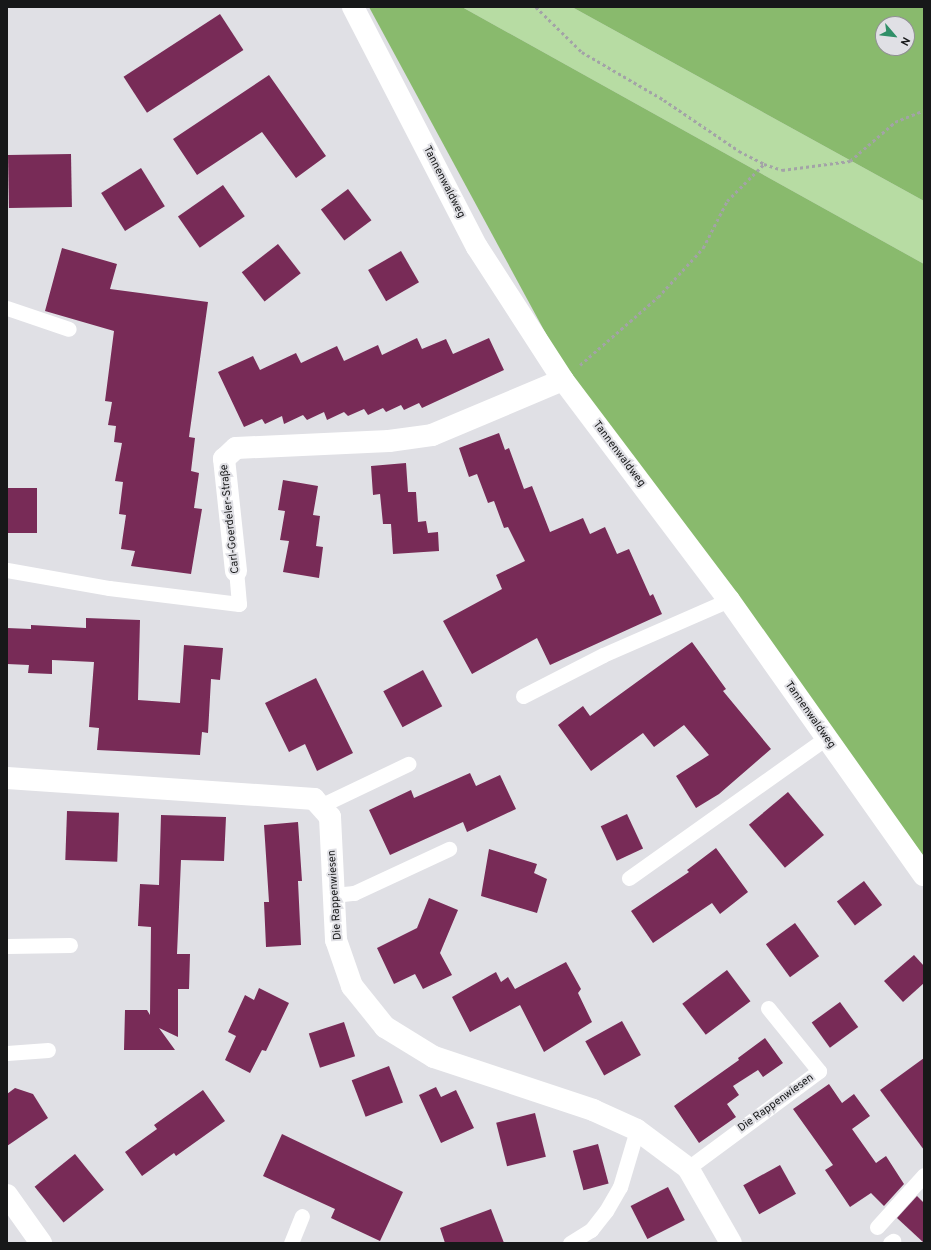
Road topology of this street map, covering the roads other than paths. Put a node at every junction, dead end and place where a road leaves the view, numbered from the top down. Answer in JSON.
{"nodes":[{"id":1,"x":353,"y":7,"type":"edge"},
{"id":2,"x":7,"y":308,"type":"edge"},
{"id":3,"x":69,"y":329,"type":"dead end"},
{"id":4,"x":563,"y":380,"type":"junction"},
{"id":5,"x":7,"y":570,"type":"edge"},
{"id":6,"x":236,"y":571,"type":"joint"},
{"id":7,"x":729,"y":600,"type":"junction"},
{"id":8,"x":523,"y":696,"type":"dead end"},
{"id":9,"x":826,"y":738,"type":"junction"},
{"id":10,"x":408,"y":764,"type":"dead end"},
{"id":11,"x":7,"y":778,"type":"edge"},
{"id":12,"x":320,"y":806,"type":"junction"},
{"id":13,"x":449,"y":849,"type":"dead end"},
{"id":14,"x":924,"y":875,"type":"edge"},
{"id":15,"x":629,"y":878,"type":"dead end"},
{"id":16,"x":334,"y":895,"type":"junction"},
{"id":17,"x":70,"y":945,"type":"dead end"},
{"id":18,"x":7,"y":946,"type":"edge"},
{"id":19,"x":768,"y":1008,"type":"dead end"},
{"id":20,"x":48,"y":1050,"type":"dead end"},
{"id":21,"x":7,"y":1054,"type":"edge"},
{"id":22,"x":637,"y":1130,"type":"junction"},
{"id":23,"x":688,"y":1168,"type":"junction"},
{"id":24,"x":924,"y":1175,"type":"edge"},
{"id":25,"x":7,"y":1195,"type":"edge"},
{"id":26,"x":302,"y":1216,"type":"dead end"},
{"id":27,"x":877,"y":1227,"type":"dead end"},
{"id":28,"x":41,"y":1243,"type":"edge"},
{"id":29,"x":291,"y":1243,"type":"edge"},
{"id":30,"x":570,"y":1243,"type":"edge"},
{"id":31,"x":731,"y":1243,"type":"edge"}],
"edges":[{"from":1,"to":4,"type":"street","name":"Tannenwaldweg"},
{"from":2,"to":3,"type":"lane"},
{"from":4,"to":6,"type":"street","name":"Carl-Goerdeler-Straße"},
{"from":4,"to":7,"type":"street","name":"Tannenwaldweg"},
{"from":5,"to":6,"type":"lane","name":"Carl-Goerdeler-Straße"},
{"from":7,"to":8,"type":"lane"},
{"from":7,"to":9,"type":"street","name":"Tannenwaldweg"},
{"from":9,"to":14,"type":"street","name":"Tannenwaldweg"},
{"from":9,"to":15,"type":"lane"},
{"from":10,"to":12,"type":"lane"},
{"from":11,"to":12,"type":"street"},
{"from":12,"to":16,"type":"street","name":"Die Rappenwiesen"},
{"from":13,"to":16,"type":"lane"},
{"from":16,"to":22,"type":"street","name":"Die Rappenwiesen"},
{"from":17,"to":18,"type":"lane"},
{"from":19,"to":23,"type":"lane","name":"Die Rappenwiesen"},
{"from":20,"to":21,"type":"lane"},
{"from":22,"to":23,"type":"street","name":"Die Rappenwiesen"},
{"from":22,"to":30,"type":"lane"},
{"from":23,"to":31,"type":"street","name":"Die Rappenwiesen"},
{"from":24,"to":27,"type":"lane"},
{"from":25,"to":28,"type":"street"},
{"from":26,"to":29,"type":"lane"}]}
